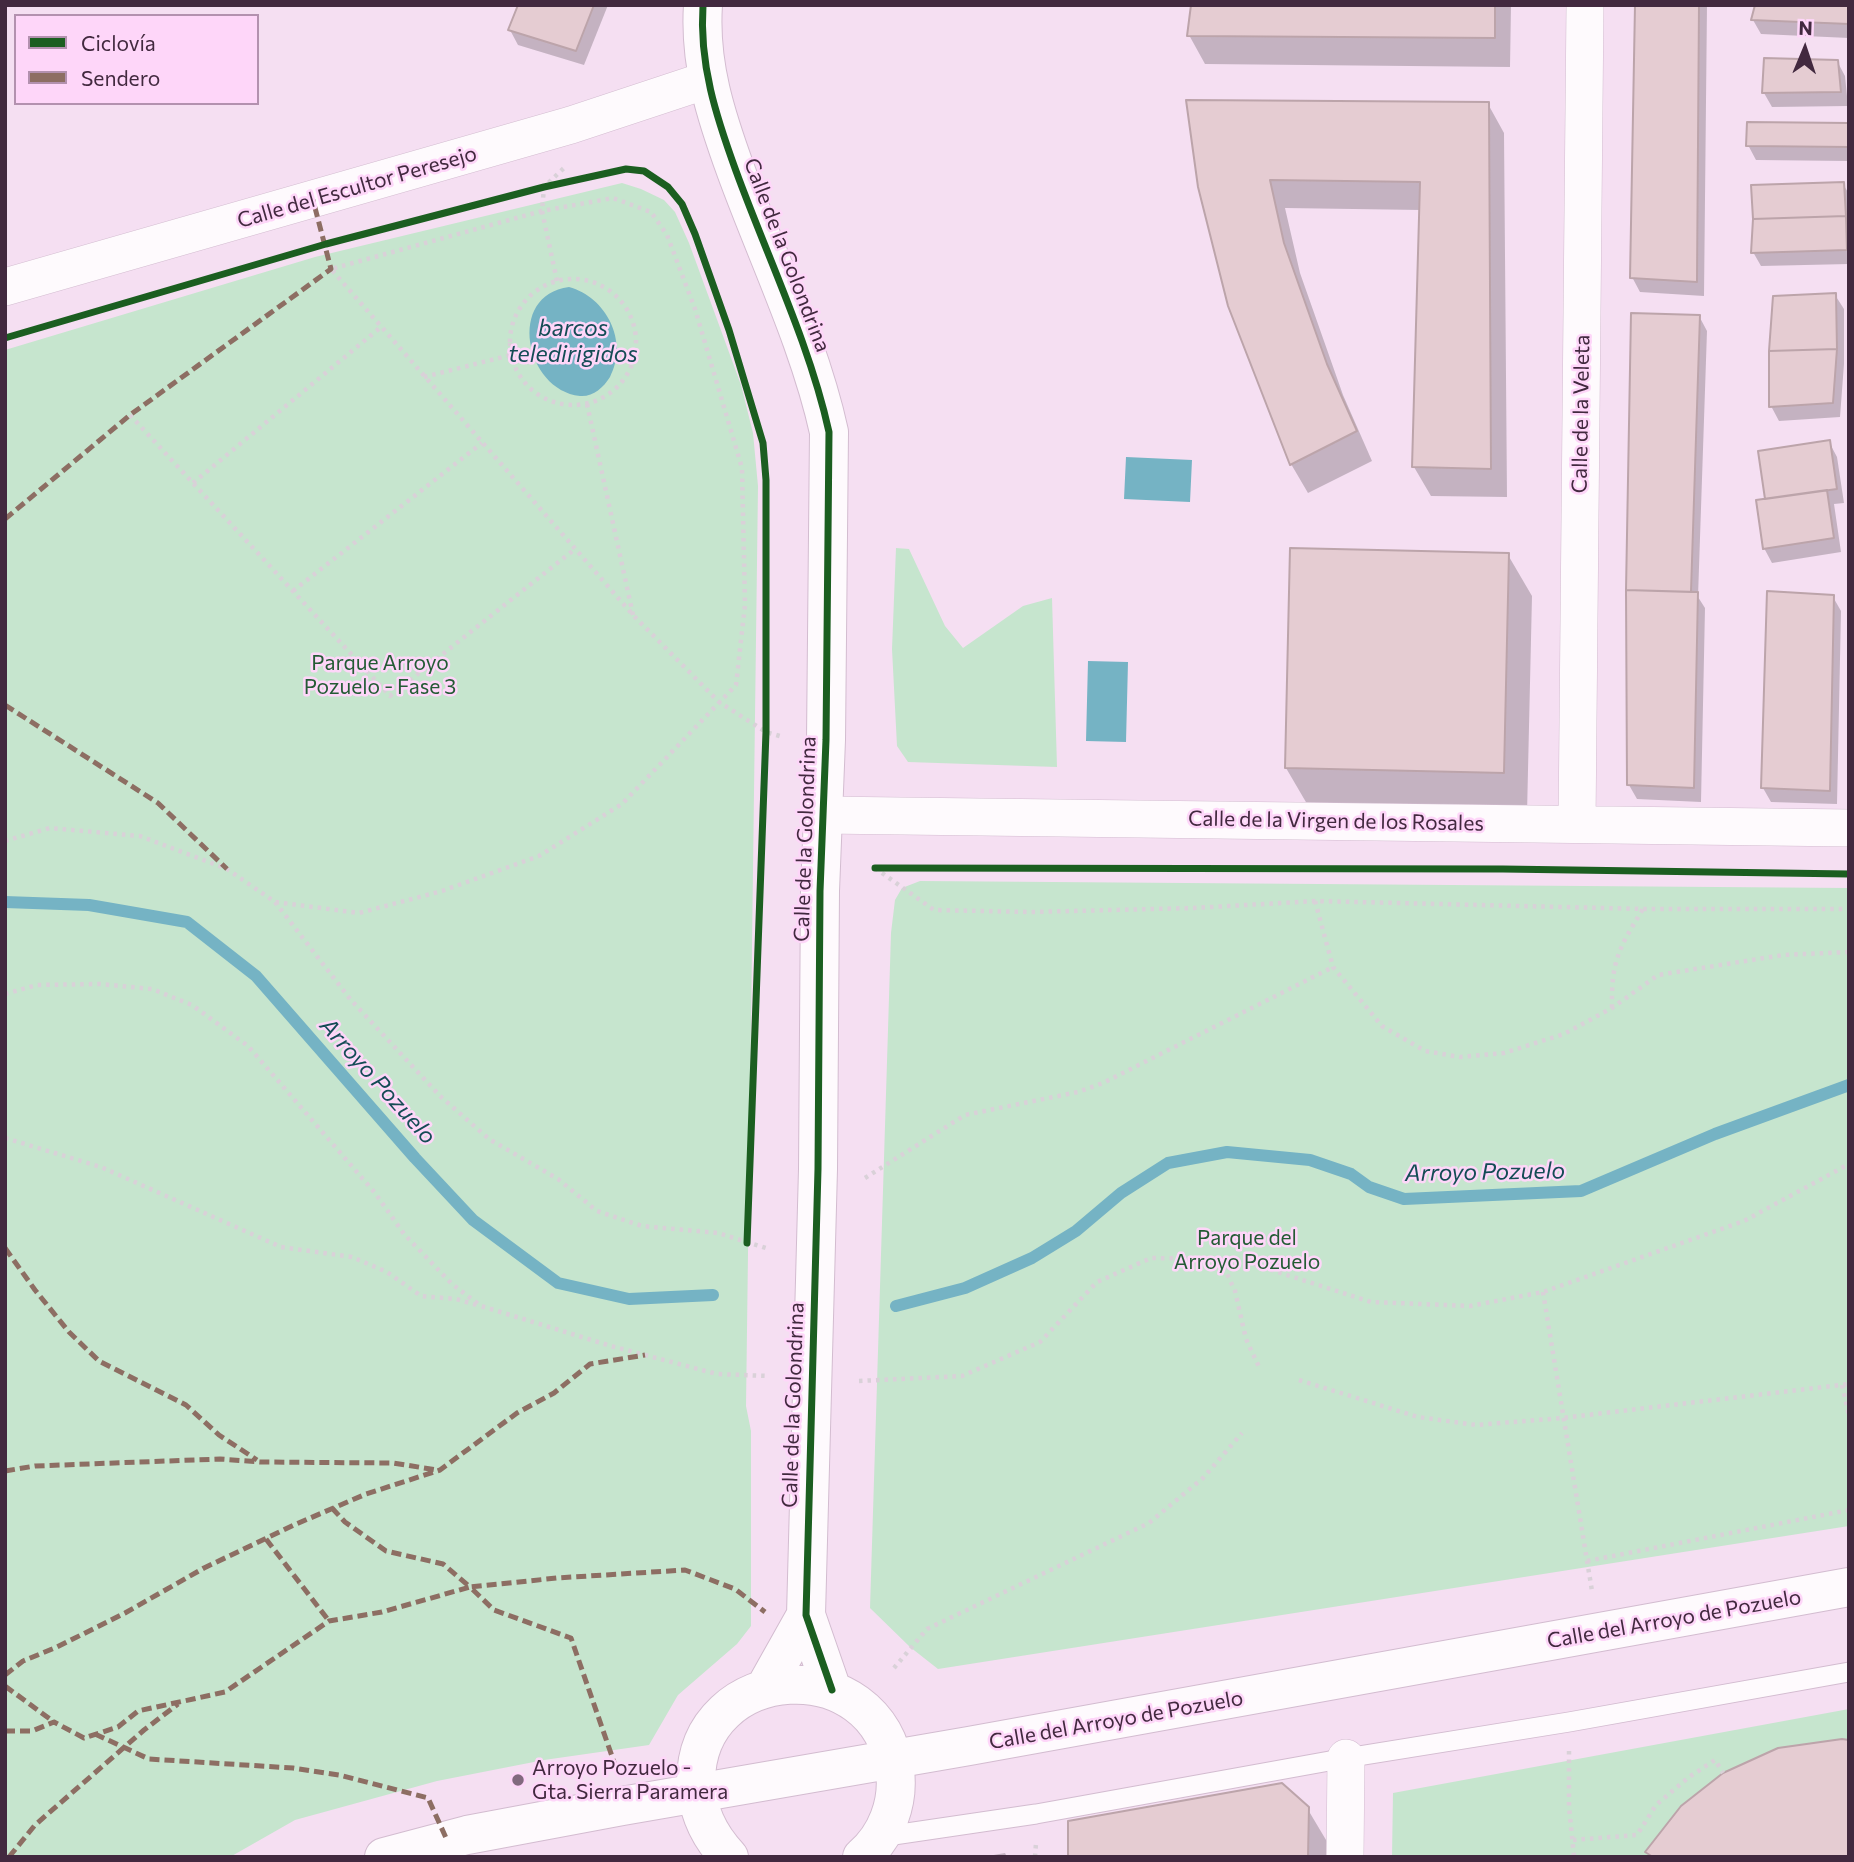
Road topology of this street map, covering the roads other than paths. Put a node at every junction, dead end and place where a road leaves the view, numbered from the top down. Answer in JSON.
{"nodes":[{"id":1,"x":703,"y":5,"type":"edge"},
{"id":2,"x":1585,"y":5,"type":"edge"},
{"id":3,"x":707,"y":80,"type":"junction"},
{"id":4,"x":5,"y":287,"type":"edge"},
{"id":5,"x":823,"y":816,"type":"junction"},
{"id":6,"x":1577,"y":823,"type":"junction"},
{"id":7,"x":1849,"y":828,"type":"edge"},
{"id":8,"x":1849,"y":1587,"type":"edge"},
{"id":9,"x":806,"y":1615,"type":"junction"},
{"id":10,"x":1849,"y":1672,"type":"edge"},
{"id":11,"x":765,"y":1688,"type":"junction"},
{"id":12,"x":832,"y":1690,"type":"junction"},
{"id":13,"x":1346,"y":1758,"type":"junction"},
{"id":14,"x":893,"y":1760,"type":"junction"},
{"id":15,"x":696,"y":1794,"type":"junction"},
{"id":16,"x":871,"y":1847,"type":"edge"},
{"id":17,"x":384,"y":1857,"type":"edge"},
{"id":18,"x":729,"y":1857,"type":"edge"},
{"id":19,"x":1345,"y":1857,"type":"edge"}],
"edges":[{"from":1,"to":3,"type":"street","name":"Calle de la Golondrina"},
{"from":2,"to":6,"type":"street","name":"Calle de la Veleta"},
{"from":3,"to":4,"type":"street","name":"Calle del Escultor Peresejo"},
{"from":3,"to":5,"type":"street","name":"Calle de la Golondrina"},
{"from":5,"to":6,"type":"street","name":"Calle de la Virgen de los Rosales"},
{"from":5,"to":9,"type":"street","name":"Calle de la Golondrina"},
{"from":6,"to":7,"type":"street","name":"Calle de la Virgen de los Rosales"},
{"from":8,"to":14,"type":"street","name":"Calle del Arroyo de Pozuelo"},
{"from":9,"to":11,"type":"street","name":"Calle de la Golondrina"},
{"from":9,"to":12,"type":"street","name":"Calle de la Golondrina"},
{"from":10,"to":13,"type":"lane"},
{"from":11,"to":12,"type":"street"},
{"from":11,"to":15,"type":"street"},
{"from":12,"to":14,"type":"street"},
{"from":13,"to":16,"type":"lane"},
{"from":13,"to":19,"type":"street"},
{"from":14,"to":15,"type":"street","name":"Calle del Arroyo de Pozuelo"},
{"from":14,"to":16,"type":"street"},
{"from":15,"to":17,"type":"street","name":"Calle del Arroyo de Pozuelo"},
{"from":15,"to":18,"type":"street"}]}
